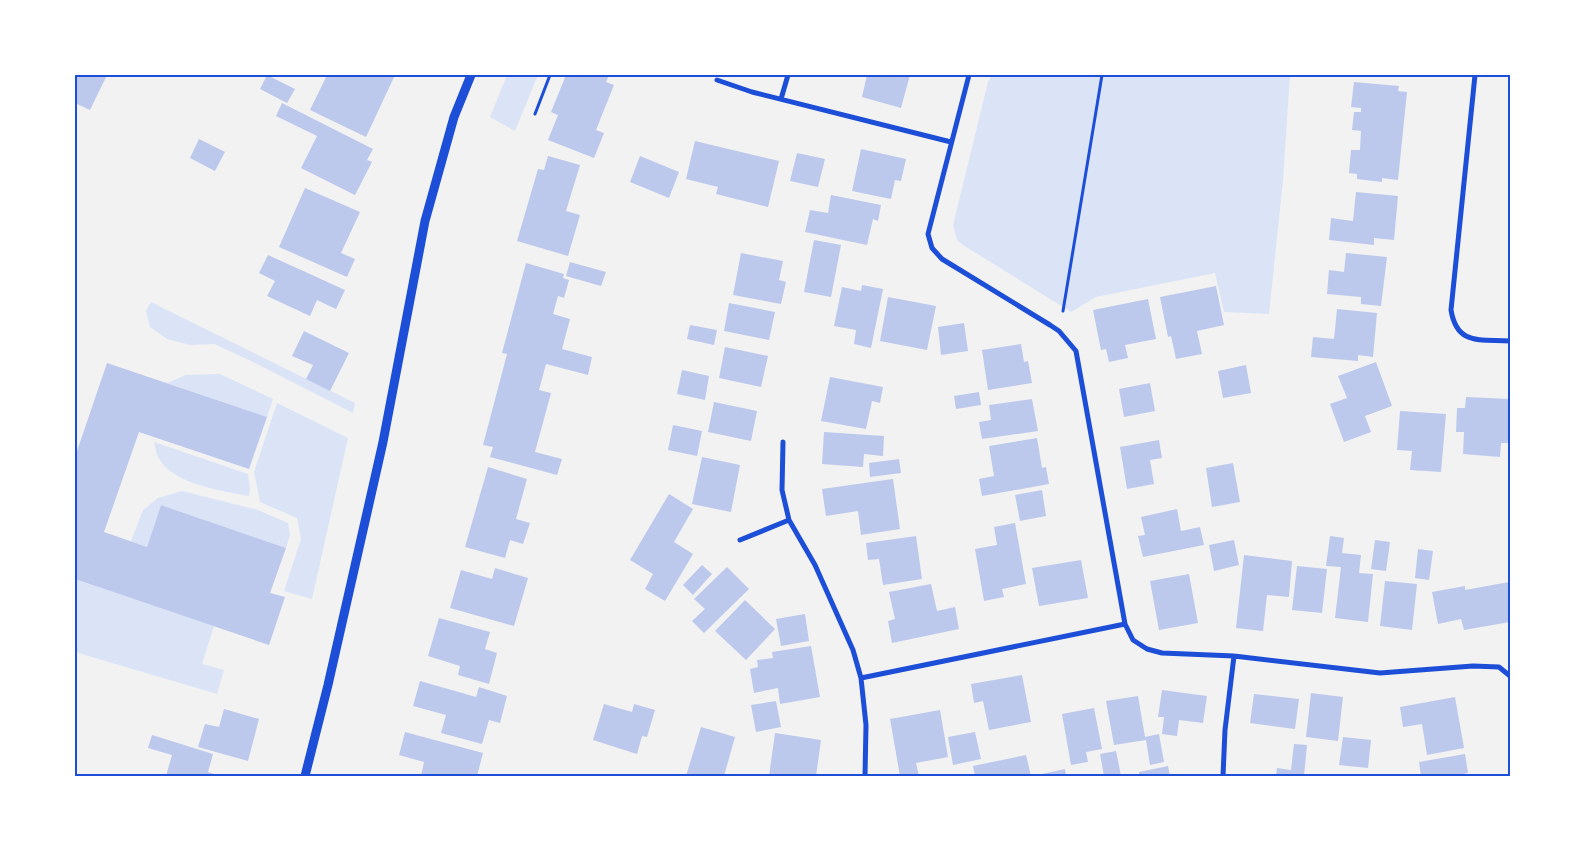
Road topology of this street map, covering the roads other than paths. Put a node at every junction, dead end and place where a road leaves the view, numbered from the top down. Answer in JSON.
{"nodes":[{"id":1,"x":471,"y":75,"type":"edge"},
{"id":2,"x":788,"y":75,"type":"edge"},
{"id":3,"x":969,"y":75,"type":"edge"},
{"id":4,"x":1475,"y":75,"type":"edge"},
{"id":5,"x":717,"y":80,"type":"dead end"},
{"id":6,"x":781,"y":99,"type":"junction"},
{"id":7,"x":951,"y":142,"type":"junction"},
{"id":8,"x":1510,"y":340,"type":"edge"},
{"id":9,"x":783,"y":442,"type":"dead end"},
{"id":10,"x":789,"y":520,"type":"junction"},
{"id":11,"x":740,"y":540,"type":"dead end"},
{"id":12,"x":1125,"y":624,"type":"junction"},
{"id":13,"x":1234,"y":656,"type":"junction"},
{"id":14,"x":1510,"y":676,"type":"edge"},
{"id":15,"x":861,"y":678,"type":"junction"},
{"id":16,"x":305,"y":776,"type":"edge"},
{"id":17,"x":865,"y":776,"type":"edge"},
{"id":18,"x":1223,"y":776,"type":"edge"}],
"edges":[{"from":1,"to":16,"type":"street"},
{"from":2,"to":6,"type":"street"},
{"from":3,"to":7,"type":"street"},
{"from":4,"to":8,"type":"street"},
{"from":5,"to":6,"type":"street"},
{"from":6,"to":7,"type":"street"},
{"from":7,"to":12,"type":"street"},
{"from":9,"to":10,"type":"street"},
{"from":10,"to":11,"type":"street"},
{"from":10,"to":15,"type":"street"},
{"from":12,"to":13,"type":"street"},
{"from":12,"to":15,"type":"street"},
{"from":13,"to":14,"type":"street"},
{"from":13,"to":18,"type":"street"},
{"from":15,"to":17,"type":"street"}]}
